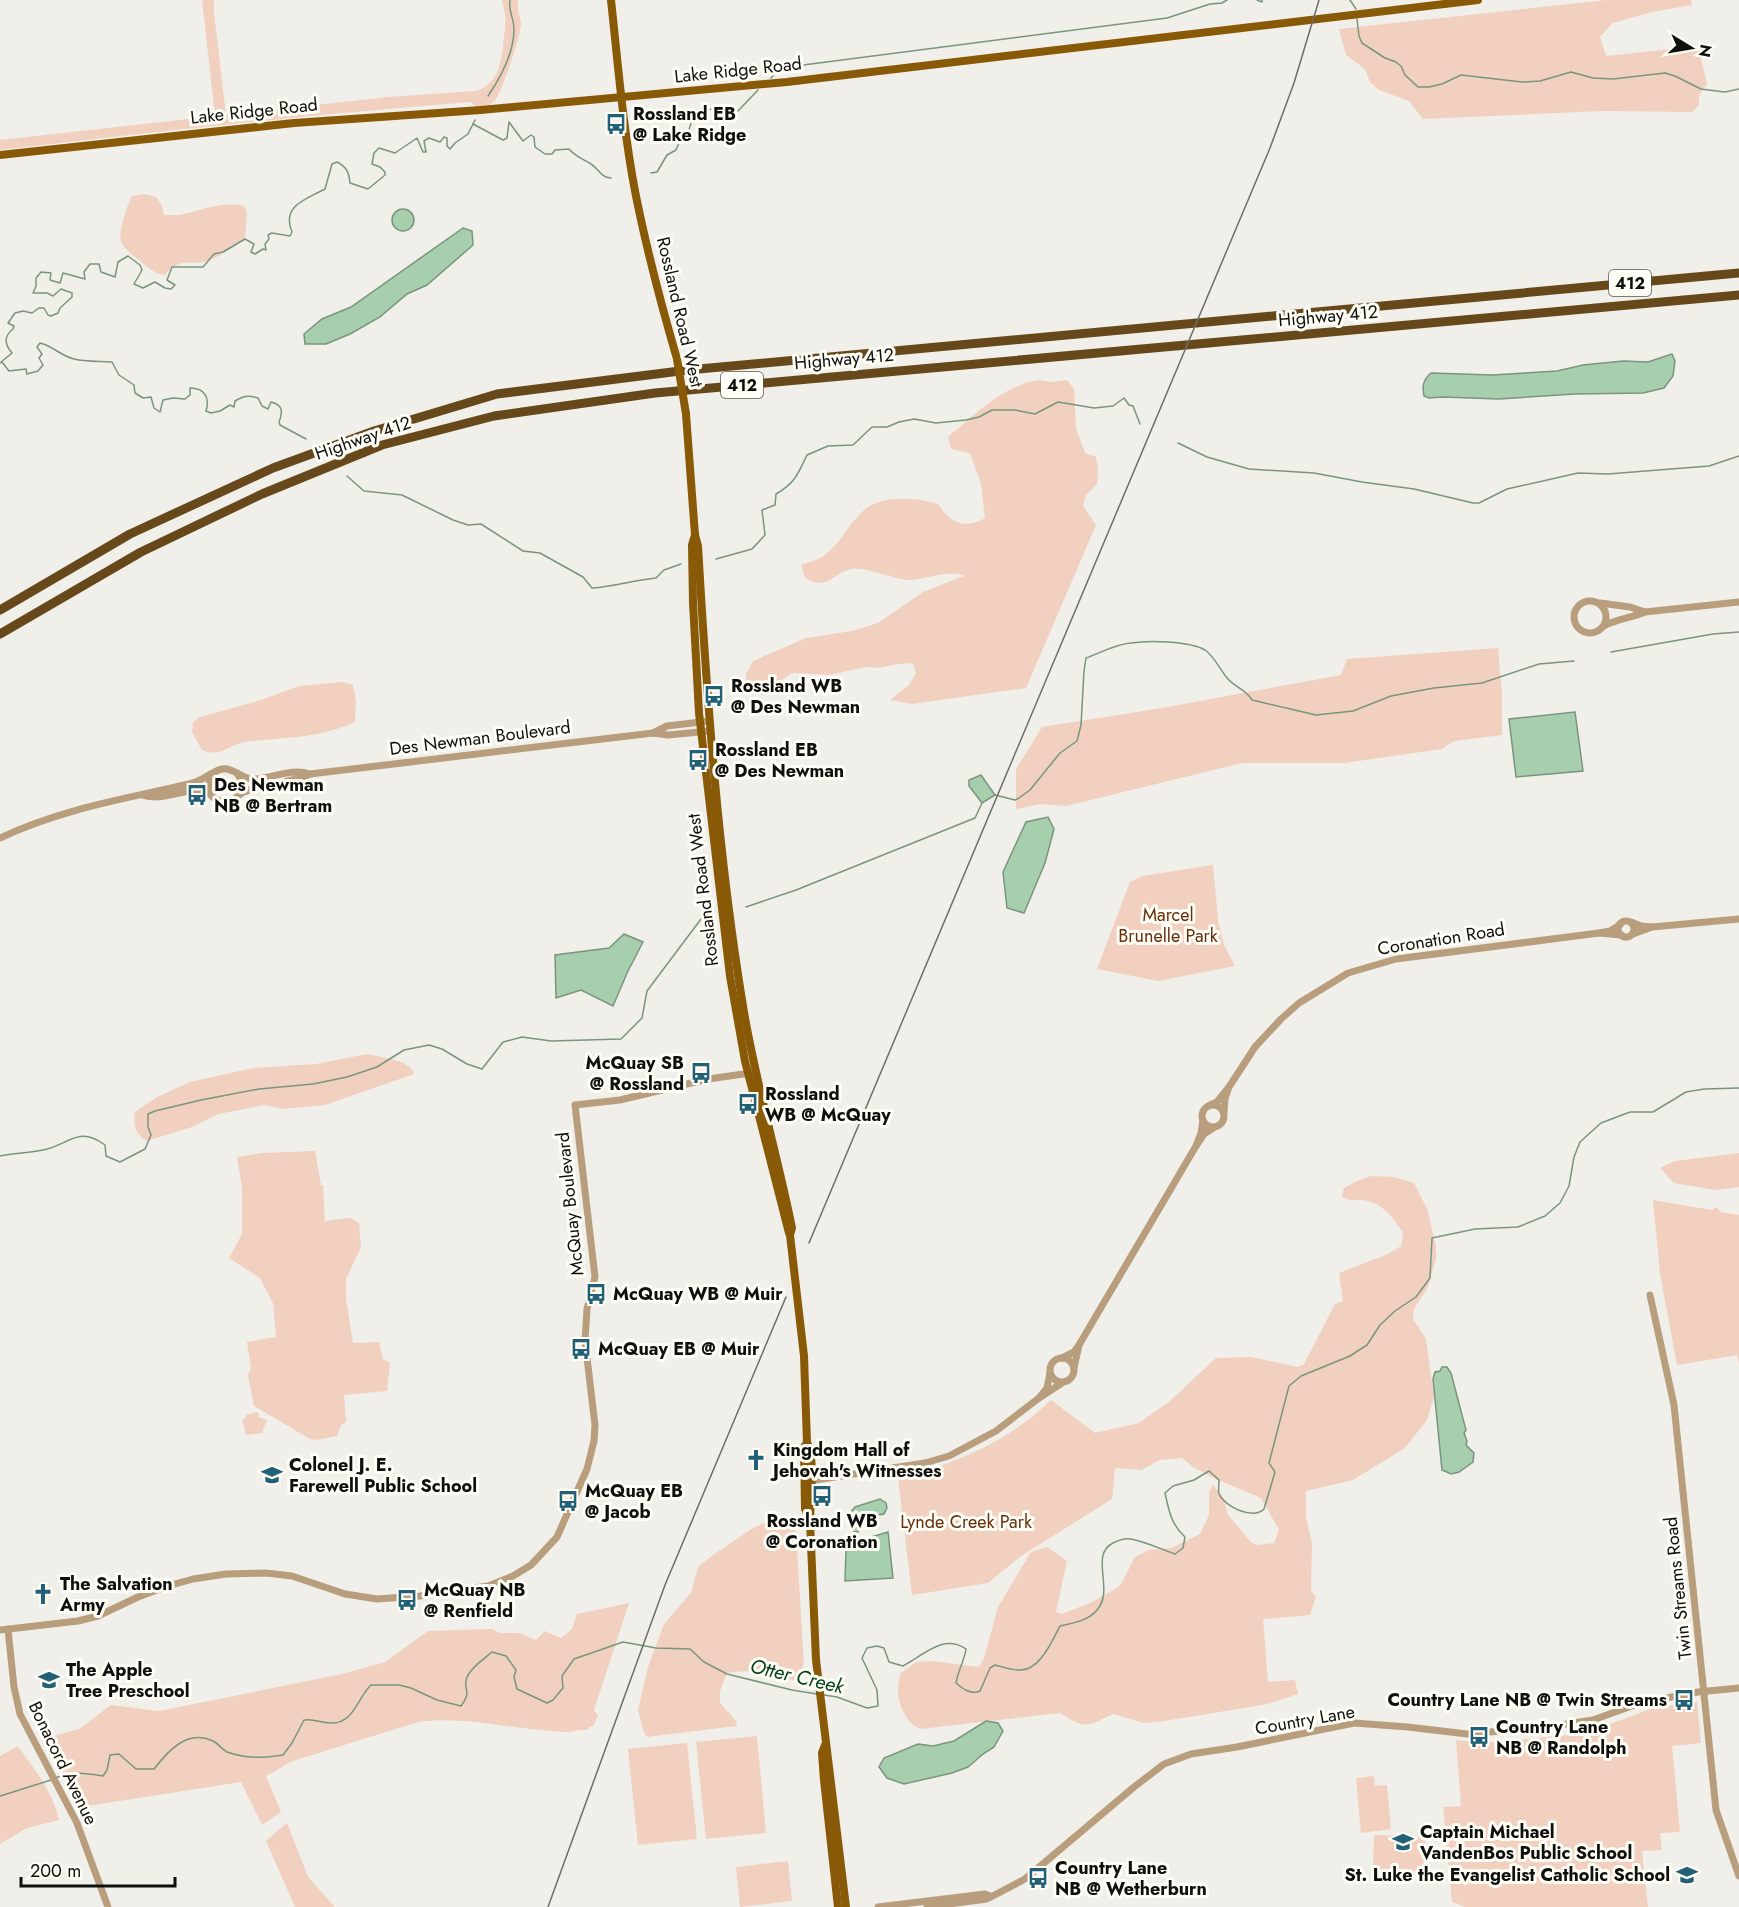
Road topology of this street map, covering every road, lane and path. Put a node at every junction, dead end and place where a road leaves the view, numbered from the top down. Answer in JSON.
{"nodes":[{"id":1,"x":611,"y":0,"type":"edge"},
{"id":2,"x":1478,"y":0,"type":"edge"},
{"id":3,"x":622,"y":98,"type":"junction"},
{"id":4,"x":0,"y":155,"type":"edge"},
{"id":5,"x":1739,"y":273,"type":"edge"},
{"id":6,"x":1739,"y":296,"type":"edge"},
{"id":7,"x":1597,"y":602,"type":"junction"},
{"id":8,"x":1739,"y":602,"type":"edge"},
{"id":9,"x":0,"y":610,"type":"edge"},
{"id":10,"x":1645,"y":612,"type":"junction"},
{"id":11,"x":1604,"y":626,"type":"junction"},
{"id":12,"x":0,"y":634,"type":"edge"},
{"id":13,"x":705,"y":727,"type":"junction"},
{"id":14,"x":237,"y":774,"type":"junction"},
{"id":15,"x":310,"y":774,"type":"junction"},
{"id":16,"x":212,"y":775,"type":"junction"},
{"id":17,"x":142,"y":795,"type":"junction"},
{"id":18,"x":212,"y":795,"type":"junction"},
{"id":19,"x":238,"y":795,"type":"junction"},
{"id":20,"x":0,"y":838,"type":"edge"},
{"id":21,"x":1739,"y":919,"type":"edge"},
{"id":22,"x":1631,"y":922,"type":"junction"},
{"id":23,"x":1620,"y":925,"type":"junction"},
{"id":24,"x":1652,"y":927,"type":"junction"},
{"id":25,"x":1599,"y":933,"type":"junction"},
{"id":26,"x":1621,"y":935,"type":"junction"},
{"id":27,"x":1631,"y":936,"type":"junction"},
{"id":28,"x":752,"y":1073,"type":"junction"},
{"id":29,"x":1229,"y":1087,"type":"junction"},
{"id":30,"x":1210,"y":1106,"type":"junction"},
{"id":31,"x":1224,"y":1114,"type":"junction"},
{"id":32,"x":1203,"y":1120,"type":"junction"},
{"id":33,"x":1214,"y":1128,"type":"junction"},
{"id":34,"x":1196,"y":1146,"type":"junction"},
{"id":35,"x":1650,"y":1295,"type":"dead end"},
{"id":36,"x":1079,"y":1345,"type":"junction"},
{"id":37,"x":1059,"y":1359,"type":"junction"},
{"id":38,"x":1074,"y":1368,"type":"junction"},
{"id":39,"x":1050,"y":1371,"type":"junction"},
{"id":40,"x":1064,"y":1382,"type":"junction"},
{"id":41,"x":1039,"y":1398,"type":"junction"},
{"id":42,"x":809,"y":1481,"type":"junction"},
{"id":43,"x":4,"y":1630,"type":"edge"},
{"id":44,"x":1739,"y":1688,"type":"edge"},
{"id":45,"x":1704,"y":1692,"type":"junction"},
{"id":46,"x":825,"y":1745,"type":"junction"},
{"id":47,"x":1739,"y":1876,"type":"edge"},
{"id":48,"x":990,"y":1896,"type":"junction"},
{"id":49,"x":108,"y":1907,"type":"edge"},
{"id":50,"x":838,"y":1907,"type":"edge"},
{"id":51,"x":846,"y":1907,"type":"edge"},
{"id":52,"x":878,"y":1907,"type":"edge"},
{"id":53,"x":927,"y":1907,"type":"edge"}],
"edges":[{"from":1,"to":3,"type":"main road","name":"Rossland Road West"},
{"from":2,"to":3,"type":"main road","name":"Lake Ridge Road"},
{"from":3,"to":4,"type":"main road","name":"Lake Ridge Road"},
{"from":3,"to":13,"type":"main road","name":"Rossland Road West","bridge":true},
{"from":5,"to":9,"type":"highway","name":"Highway 412","number":"412"},
{"from":6,"to":12,"type":"highway","name":"Highway 412","number":"412"},
{"from":7,"to":10,"type":"street"},
{"from":7,"to":11,"type":"street"},
{"from":7,"to":11,"type":"street"},
{"from":8,"to":10,"type":"street"},
{"from":10,"to":11,"type":"street"},
{"from":13,"to":15,"type":"street","name":"Des Newman Boulevard"},
{"from":13,"to":28,"type":"main road","name":"Rossland Road West"},
{"from":14,"to":15,"type":"street","name":"Des Newman Boulevard"},
{"from":14,"to":16,"type":"street"},
{"from":14,"to":19,"type":"street"},
{"from":15,"to":19,"type":"street","name":"Des Newman Boulevard"},
{"from":16,"to":17,"type":"street"},
{"from":16,"to":18,"type":"street"},
{"from":17,"to":18,"type":"street"},
{"from":17,"to":20,"type":"street"},
{"from":18,"to":19,"type":"street"},
{"from":21,"to":24,"type":"street"},
{"from":22,"to":23,"type":"street"},
{"from":22,"to":24,"type":"street"},
{"from":22,"to":27,"type":"street"},
{"from":23,"to":25,"type":"street","name":"Coronation Road"},
{"from":23,"to":26,"type":"street"},
{"from":24,"to":27,"type":"street"},
{"from":25,"to":26,"type":"street","name":"Coronation Road"},
{"from":25,"to":29,"type":"street","name":"Coronation Road"},
{"from":26,"to":27,"type":"street"},
{"from":28,"to":42,"type":"main road","name":"Rossland Road West"},
{"from":28,"to":43,"type":"street","name":"McQuay Boulevard"},
{"from":29,"to":30,"type":"street","name":"Coronation Road"},
{"from":29,"to":31,"type":"street","name":"Coronation Road"},
{"from":30,"to":31,"type":"street"},
{"from":30,"to":32,"type":"street"},
{"from":31,"to":33,"type":"street"},
{"from":32,"to":33,"type":"street"},
{"from":32,"to":34,"type":"street"},
{"from":33,"to":34,"type":"street"},
{"from":34,"to":36,"type":"street"},
{"from":35,"to":45,"type":"street","name":"Twin Streams Road"},
{"from":36,"to":37,"type":"street"},
{"from":36,"to":38,"type":"street"},
{"from":37,"to":38,"type":"street"},
{"from":37,"to":39,"type":"street"},
{"from":38,"to":40,"type":"street"},
{"from":39,"to":40,"type":"street"},
{"from":39,"to":41,"type":"street"},
{"from":40,"to":41,"type":"street"},
{"from":41,"to":42,"type":"street"},
{"from":42,"to":46,"type":"main road","name":"Rossland Road West"},
{"from":43,"to":49,"type":"street","name":"Bonacord Avenue"},
{"from":44,"to":45,"type":"street","name":"Country Lane"},
{"from":45,"to":47,"type":"street","name":"Twin Streams Road"},
{"from":45,"to":48,"type":"street","name":"Country Lane"},
{"from":46,"to":50,"type":"main road","name":"Rossland Road West"},
{"from":46,"to":51,"type":"main road","name":"Rossland Road West"},
{"from":48,"to":52,"type":"street","name":"Country Lane"},
{"from":48,"to":53,"type":"street","name":"Country Lane"}]}
